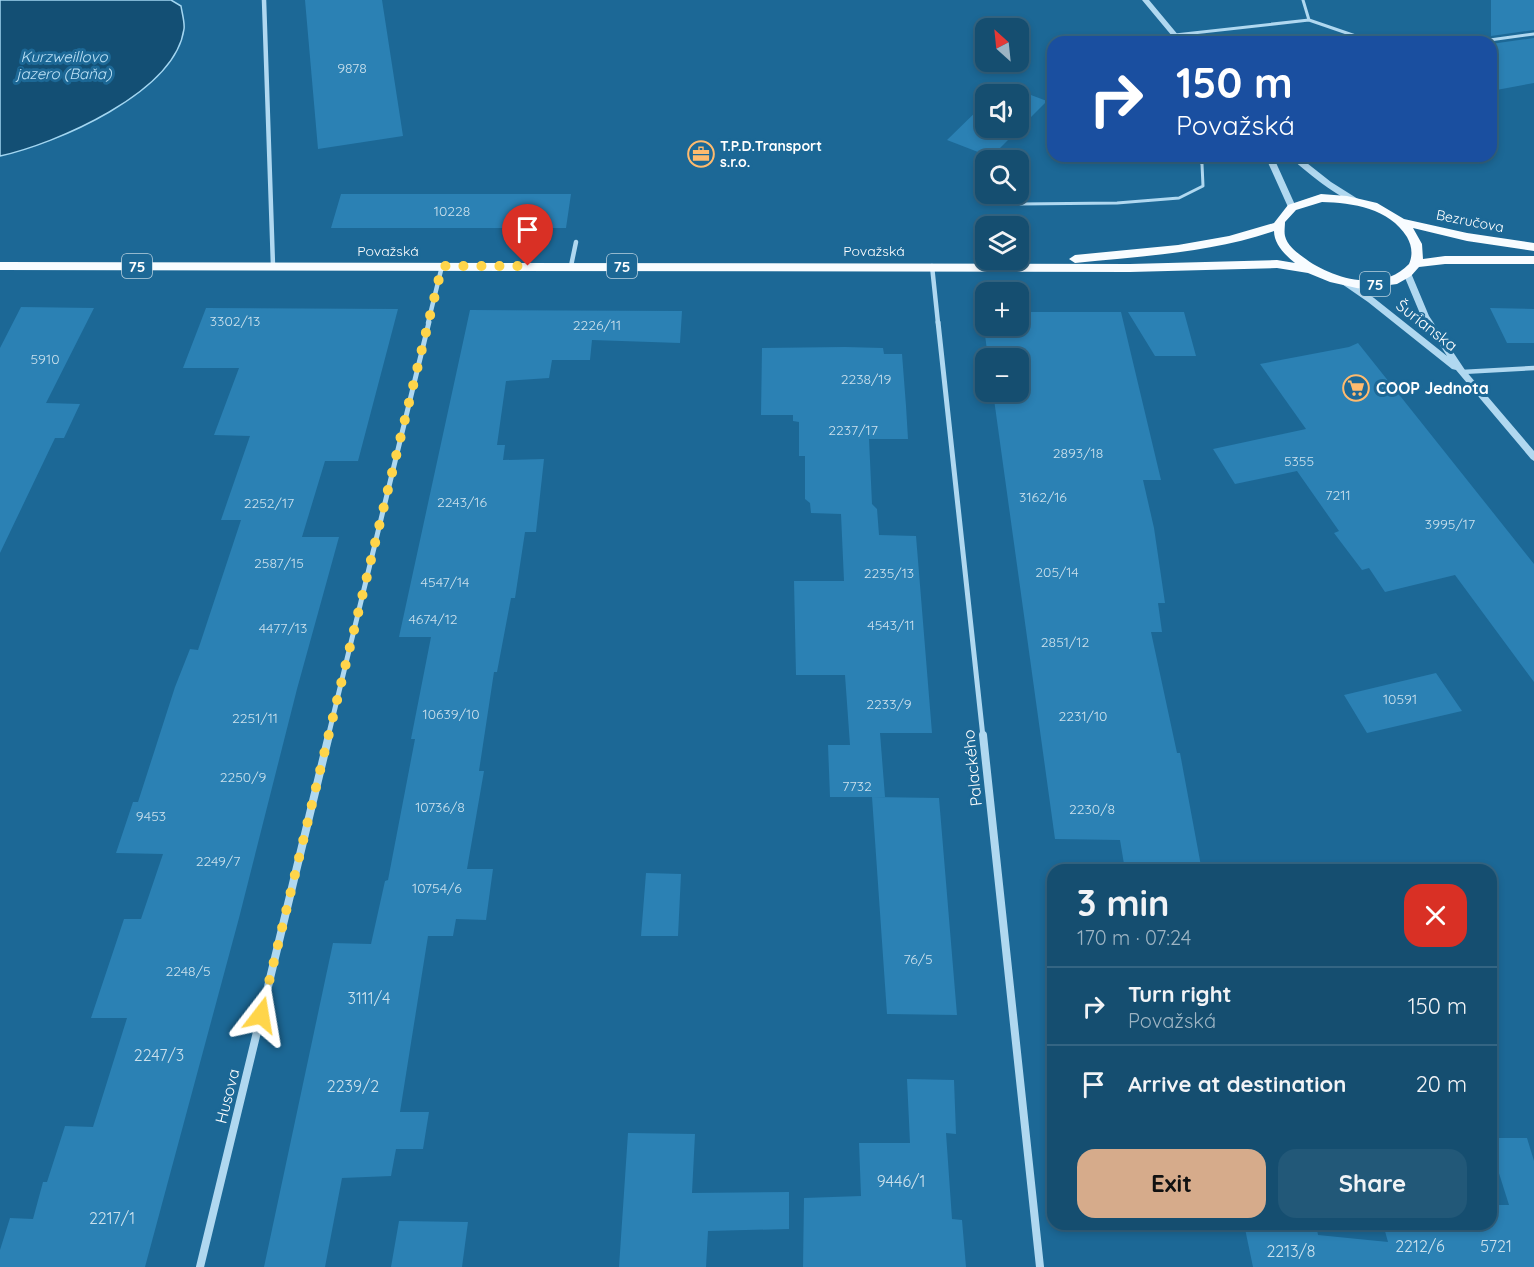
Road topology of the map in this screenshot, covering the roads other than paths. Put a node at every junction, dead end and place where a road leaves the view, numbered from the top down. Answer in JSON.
{"nodes":[{"id":1,"x":264,"y":0,"type":"edge"},
{"id":2,"x":1145,"y":0,"type":"edge"},
{"id":3,"x":1303,"y":0,"type":"edge"},
{"id":4,"x":1309,"y":20,"type":"junction"},
{"id":5,"x":1175,"y":34,"type":"joint"},
{"id":6,"x":1534,"y":34,"type":"edge"},
{"id":7,"x":1356,"y":36,"type":"edge"},
{"id":8,"x":1497,"y":39,"type":"edge"},
{"id":9,"x":1200,"y":162,"type":"edge"},
{"id":10,"x":1272,"y":162,"type":"edge"},
{"id":11,"x":1300,"y":162,"type":"edge"},
{"id":12,"x":1355,"y":201,"type":"junction"},
{"id":13,"x":1029,"y":204,"type":"edge"},
{"id":14,"x":1292,"y":207,"type":"junction"},
{"id":15,"x":1400,"y":222,"type":"junction"},
{"id":16,"x":1279,"y":225,"type":"junction"},
{"id":17,"x":576,"y":242,"type":"dead end"},
{"id":18,"x":1534,"y":247,"type":"edge"},
{"id":19,"x":1534,"y":261,"type":"edge"},
{"id":20,"x":0,"y":266,"type":"edge"},
{"id":21,"x":273,"y":266,"type":"junction"},
{"id":22,"x":442,"y":266,"type":"junction"},
{"id":23,"x":570,"y":266,"type":"junction"},
{"id":24,"x":932,"y":266,"type":"junction"},
{"id":25,"x":975,"y":266,"type":"edge"},
{"id":26,"x":1029,"y":266,"type":"edge"},
{"id":27,"x":1029,"y":266,"type":"edge"},
{"id":28,"x":1308,"y":269,"type":"junction"},
{"id":29,"x":1411,"y":269,"type":"junction"},
{"id":30,"x":1343,"y":282,"type":"junction"},
{"id":31,"x":1534,"y":368,"type":"edge"},
{"id":32,"x":1462,"y":372,"type":"junction"},
{"id":33,"x":1534,"y":458,"type":"edge"},
{"id":34,"x":200,"y":1267,"type":"edge"},
{"id":35,"x":1040,"y":1267,"type":"edge"}],
"edges":[{"from":1,"to":21,"type":"street"},
{"from":2,"to":5,"type":"street"},
{"from":3,"to":4,"type":"lane"},
{"from":4,"to":5,"type":"lane"},
{"from":4,"to":7,"type":"lane"},
{"from":6,"to":8,"type":"lane"},
{"from":9,"to":13,"type":"lane"},
{"from":10,"to":14,"type":"street"},
{"from":11,"to":12,"type":"street"},
{"from":12,"to":14,"type":"main road","name":"Bezručova"},
{"from":12,"to":15,"type":"main road","name":"Bezručova"},
{"from":14,"to":16,"type":"main road"},
{"from":15,"to":18,"type":"main road","name":"Bezručova"},
{"from":15,"to":29,"type":"main road","name":"Bezručova"},
{"from":16,"to":26,"type":"main road","name":"Považská","number":"75"},
{"from":16,"to":28,"type":"main road","name":"Bezručova","number":"75"},
{"from":17,"to":23,"type":"street"},
{"from":19,"to":29,"type":"main road","name":"Bezručova","number":"75"},
{"from":20,"to":21,"type":"main road","name":"Považská","number":"75"},
{"from":21,"to":22,"type":"main road","name":"Považská","number":"75"},
{"from":22,"to":23,"type":"main road","name":"Považská","number":"75"},
{"from":22,"to":34,"type":"street","name":"Husova"},
{"from":23,"to":24,"type":"main road","name":"Považská","number":"75"},
{"from":24,"to":25,"type":"main road","name":"Považská","number":"75"},
{"from":24,"to":35,"type":"street","name":"Palackého"},
{"from":27,"to":28,"type":"main road","name":"Považská","number":"75"},
{"from":28,"to":30,"type":"main road","name":"Bezručova","number":"75"},
{"from":29,"to":30,"type":"main road","name":"Bezručova","number":"75"},
{"from":29,"to":32,"type":"street","name":"Šurianska"},
{"from":30,"to":32,"type":"street","name":"Šurianska"},
{"from":31,"to":32,"type":"lane"},
{"from":32,"to":33,"type":"street","name":"Šurianska"}]}
